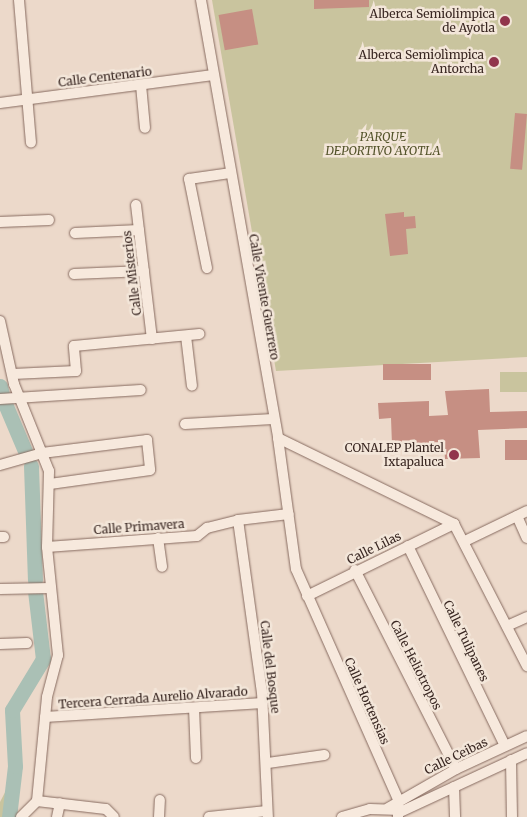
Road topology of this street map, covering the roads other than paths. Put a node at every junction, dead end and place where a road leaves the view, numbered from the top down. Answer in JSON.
{"nodes":[{"id":1,"x":19,"y":0,"type":"edge"},
{"id":2,"x":201,"y":0,"type":"edge"},
{"id":3,"x":213,"y":75,"type":"junction"},
{"id":4,"x":141,"y":85,"type":"junction"},
{"id":5,"x":25,"y":99,"type":"junction"},
{"id":6,"x":0,"y":103,"type":"edge"},
{"id":7,"x":145,"y":128,"type":"dead end"},
{"id":8,"x":31,"y":142,"type":"dead end"},
{"id":9,"x":230,"y":173,"type":"junction"},
{"id":10,"x":136,"y":205,"type":"dead end"},
{"id":11,"x":50,"y":220,"type":"dead end"},
{"id":12,"x":0,"y":222,"type":"edge"},
{"id":13,"x":139,"y":230,"type":"junction"},
{"id":14,"x":75,"y":234,"type":"dead end"},
{"id":15,"x":207,"y":268,"type":"dead end"},
{"id":16,"x":144,"y":271,"type":"junction"},
{"id":17,"x":74,"y":274,"type":"dead end"},
{"id":18,"x":0,"y":321,"type":"edge"},
{"id":19,"x":1,"y":333,"type":"edge"},
{"id":20,"x":199,"y":334,"type":"dead end"},
{"id":21,"x":186,"y":336,"type":"junction"},
{"id":22,"x":152,"y":339,"type":"junction"},
{"id":23,"x":13,"y":374,"type":"junction"},
{"id":24,"x":192,"y":386,"type":"dead end"},
{"id":25,"x":140,"y":390,"type":"dead end"},
{"id":26,"x":0,"y":399,"type":"edge"},
{"id":27,"x":20,"y":399,"type":"junction"},
{"id":28,"x":273,"y":419,"type":"junction"},
{"id":29,"x":185,"y":424,"type":"dead end"},
{"id":30,"x":278,"y":438,"type":"junction"},
{"id":31,"x":42,"y":452,"type":"junction"},
{"id":32,"x":0,"y":465,"type":"edge"},
{"id":33,"x":50,"y":484,"type":"junction"},
{"id":34,"x":527,"y":511,"type":"edge"},
{"id":35,"x":289,"y":514,"type":"junction"},
{"id":36,"x":517,"y":516,"type":"junction"},
{"id":37,"x":238,"y":520,"type":"junction"},
{"id":38,"x":454,"y":524,"type":"junction"},
{"id":39,"x":158,"y":538,"type":"junction"},
{"id":40,"x":527,"y":538,"type":"edge"},
{"id":41,"x":465,"y":541,"type":"junction"},
{"id":42,"x":47,"y":546,"type":"junction"},
{"id":43,"x":408,"y":546,"type":"junction"},
{"id":44,"x":162,"y":567,"type":"dead end"},
{"id":45,"x":355,"y":570,"type":"junction"},
{"id":46,"x":51,"y":588,"type":"junction"},
{"id":47,"x":0,"y":589,"type":"edge"},
{"id":48,"x":307,"y":596,"type":"junction"},
{"id":49,"x":527,"y":617,"type":"edge"},
{"id":50,"x":507,"y":626,"type":"junction"},
{"id":51,"x":27,"y":643,"type":"dead end"},
{"id":52,"x":0,"y":644,"type":"edge"},
{"id":53,"x":527,"y":666,"type":"edge"},
{"id":54,"x":263,"y":703,"type":"junction"},
{"id":55,"x":194,"y":708,"type":"junction"},
{"id":56,"x":45,"y":717,"type":"junction"},
{"id":57,"x":527,"y":736,"type":"edge"},
{"id":58,"x":505,"y":746,"type":"junction"},
{"id":59,"x":527,"y":752,"type":"edge"},
{"id":60,"x":324,"y":755,"type":"dead end"},
{"id":61,"x":196,"y":758,"type":"dead end"},
{"id":62,"x":511,"y":760,"type":"junction"},
{"id":63,"x":268,"y":762,"type":"junction"},
{"id":64,"x":456,"y":769,"type":"junction"},
{"id":65,"x":454,"y":787,"type":"junction"},
{"id":66,"x":160,"y":800,"type":"dead end"},
{"id":67,"x":398,"y":800,"type":"junction"},
{"id":68,"x":37,"y":801,"type":"junction"},
{"id":69,"x":60,"y":803,"type":"junction"},
{"id":70,"x":388,"y":808,"type":"junction"},
{"id":71,"x":370,"y":813,"type":"edge"},
{"id":72,"x":268,"y":814,"type":"edge"},
{"id":73,"x":398,"y":815,"type":"edge"},
{"id":74,"x":21,"y":817,"type":"edge"},
{"id":75,"x":57,"y":817,"type":"edge"},
{"id":76,"x":114,"y":817,"type":"edge"},
{"id":77,"x":159,"y":817,"type":"edge"},
{"id":78,"x":209,"y":817,"type":"edge"},
{"id":79,"x":342,"y":817,"type":"edge"},
{"id":80,"x":455,"y":817,"type":"edge"},
{"id":81,"x":512,"y":817,"type":"edge"}],
"edges":[{"from":1,"to":5,"type":"street"},
{"from":2,"to":3,"type":"street","name":"Calle Vicente Guerrero"},
{"from":3,"to":4,"type":"street","name":"Calle Centenario"},
{"from":3,"to":9,"type":"street","name":"Calle Vicente Guerrero"},
{"from":4,"to":5,"type":"street","name":"Calle Centenario"},
{"from":4,"to":7,"type":"street"},
{"from":5,"to":6,"type":"street","name":"Calle Centenario"},
{"from":5,"to":8,"type":"street"},
{"from":9,"to":15,"type":"street"},
{"from":9,"to":28,"type":"street","name":"Calle Vicente Guerrero"},
{"from":10,"to":13,"type":"street","name":"Calle Misterios"},
{"from":11,"to":12,"type":"street"},
{"from":13,"to":14,"type":"street"},
{"from":13,"to":16,"type":"street","name":"Calle Misterios"},
{"from":16,"to":17,"type":"street"},
{"from":16,"to":22,"type":"street","name":"Calle Misterios"},
{"from":18,"to":19,"type":"street"},
{"from":19,"to":23,"type":"street"},
{"from":20,"to":21,"type":"street"},
{"from":21,"to":22,"type":"street"},
{"from":21,"to":24,"type":"street"},
{"from":22,"to":23,"type":"street"},
{"from":23,"to":27,"type":"street"},
{"from":25,"to":27,"type":"street"},
{"from":26,"to":27,"type":"street"},
{"from":27,"to":31,"type":"street"},
{"from":28,"to":29,"type":"street"},
{"from":28,"to":30,"type":"street","name":"Calle Vicente Guerrero"},
{"from":30,"to":35,"type":"street","name":"Calle Vicente Guerrero"},
{"from":30,"to":38,"type":"street"},
{"from":31,"to":32,"type":"street"},
{"from":31,"to":33,"type":"street"},
{"from":31,"to":33,"type":"street"},
{"from":33,"to":42,"type":"street"},
{"from":34,"to":36,"type":"street"},
{"from":35,"to":37,"type":"street","name":"Calle Primavera"},
{"from":35,"to":48,"type":"street","name":"Calle Vicente Guerrero"},
{"from":36,"to":40,"type":"street"},
{"from":36,"to":41,"type":"street"},
{"from":37,"to":39,"type":"street","name":"Calle Primavera"},
{"from":37,"to":54,"type":"street","name":"Calle del Bosque"},
{"from":38,"to":41,"type":"street"},
{"from":38,"to":43,"type":"street","name":"Calle Lilas"},
{"from":39,"to":42,"type":"street","name":"Calle Primavera"},
{"from":39,"to":44,"type":"street"},
{"from":41,"to":50,"type":"street"},
{"from":42,"to":46,"type":"street"},
{"from":43,"to":45,"type":"street","name":"Calle Lilas"},
{"from":43,"to":58,"type":"street","name":"Calle Tulipanes"},
{"from":45,"to":48,"type":"street","name":"Calle Lilas"},
{"from":45,"to":64,"type":"street","name":"Calle Heliotropos"},
{"from":46,"to":47,"type":"street"},
{"from":46,"to":56,"type":"street"},
{"from":48,"to":67,"type":"street","name":"Calle Hortensias"},
{"from":49,"to":50,"type":"street"},
{"from":50,"to":53,"type":"street"},
{"from":51,"to":52,"type":"street"},
{"from":54,"to":55,"type":"street","name":"Tercera Cerrada Aurelio Alvarado"},
{"from":54,"to":63,"type":"street","name":"Calle del Bosque"},
{"from":55,"to":56,"type":"street","name":"Tercera Cerrada Aurelio Alvarado"},
{"from":55,"to":61,"type":"street"},
{"from":56,"to":68,"type":"street"},
{"from":57,"to":58,"type":"street","name":"Calle Ceibas"},
{"from":58,"to":64,"type":"street","name":"Calle Ceibas"},
{"from":59,"to":62,"type":"street"},
{"from":60,"to":63,"type":"street"},
{"from":62,"to":65,"type":"street"},
{"from":62,"to":81,"type":"street"},
{"from":63,"to":72,"type":"street","name":"Calle del Bosque"},
{"from":64,"to":67,"type":"street","name":"Calle Ceibas"},
{"from":65,"to":73,"type":"street"},
{"from":65,"to":80,"type":"street"},
{"from":66,"to":77,"type":"street"},
{"from":67,"to":70,"type":"street","name":"Calle Ceibas"},
{"from":67,"to":73,"type":"street","name":"Calle Hortensias"},
{"from":68,"to":69,"type":"street"},
{"from":68,"to":74,"type":"street"},
{"from":69,"to":75,"type":"street"},
{"from":69,"to":76,"type":"street"},
{"from":70,"to":71,"type":"street"},
{"from":70,"to":73,"type":"street"},
{"from":71,"to":79,"type":"street"},
{"from":72,"to":78,"type":"street"}]}
